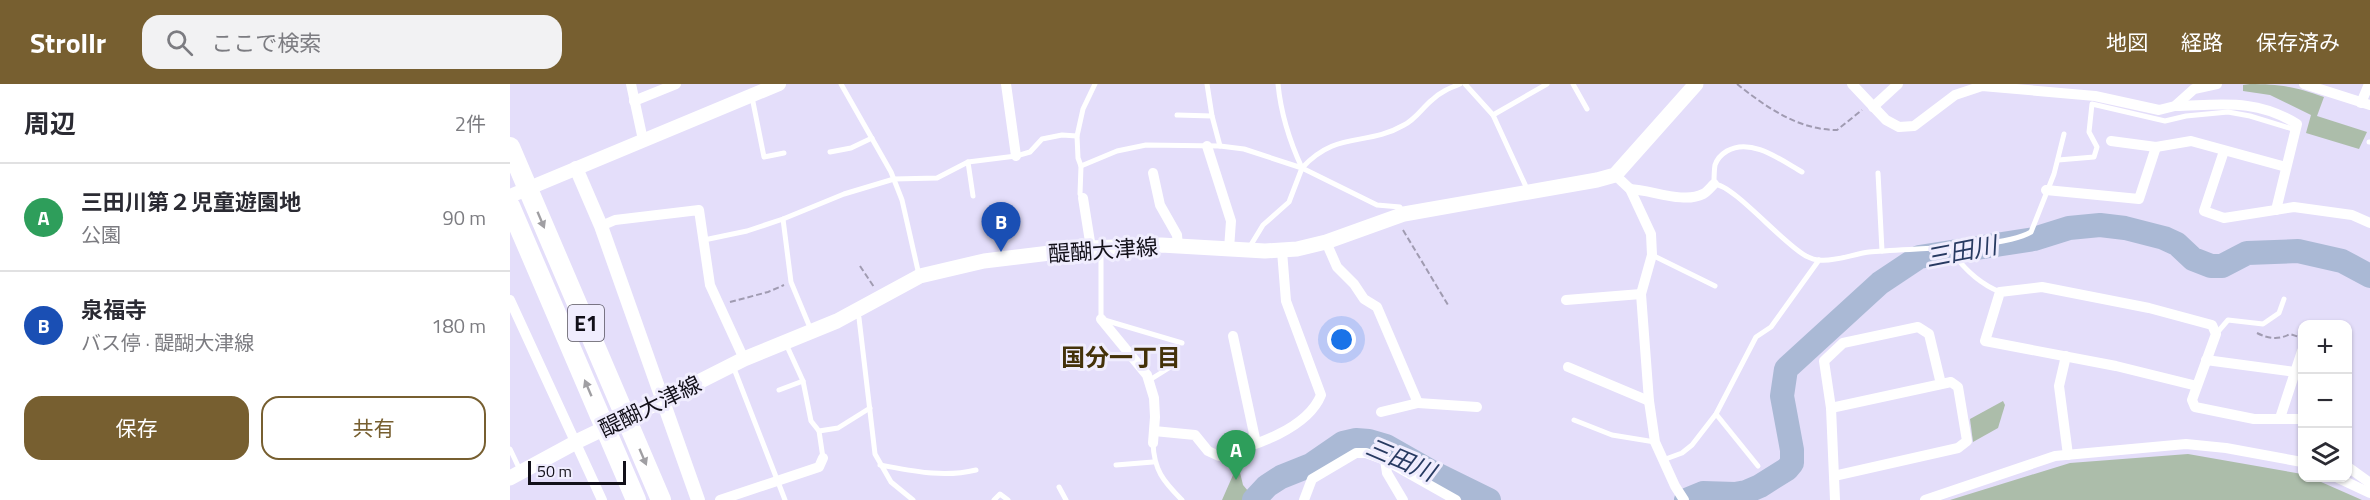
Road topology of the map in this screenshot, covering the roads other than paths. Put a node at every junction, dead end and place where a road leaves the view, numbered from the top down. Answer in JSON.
{"nodes":[{"id":1,"x":631,"y":84,"type":"edge"},
{"id":2,"x":676,"y":84,"type":"edge"},
{"id":3,"x":779,"y":84,"type":"edge"},
{"id":4,"x":841,"y":84,"type":"edge"},
{"id":5,"x":1006,"y":84,"type":"edge"},
{"id":6,"x":1095,"y":84,"type":"edge"},
{"id":7,"x":1207,"y":84,"type":"edge"},
{"id":8,"x":1278,"y":84,"type":"edge"},
{"id":9,"x":1462,"y":84,"type":"edge"},
{"id":10,"x":1547,"y":84,"type":"edge"},
{"id":11,"x":1573,"y":84,"type":"edge"},
{"id":12,"x":1696,"y":84,"type":"edge"},
{"id":13,"x":1852,"y":84,"type":"edge"},
{"id":14,"x":1898,"y":84,"type":"edge"},
{"id":15,"x":2217,"y":84,"type":"edge"},
{"id":16,"x":2304,"y":84,"type":"edge"},
{"id":17,"x":2369,"y":84,"type":"edge"},
{"id":18,"x":751,"y":95,"type":"junction"},
{"id":19,"x":634,"y":101,"type":"junction"},
{"id":20,"x":2366,"y":104,"type":"edge"},
{"id":21,"x":1871,"y":105,"type":"junction"},
{"id":22,"x":2175,"y":106,"type":"junction"},
{"id":23,"x":1587,"y":109,"type":"dead end"},
{"id":24,"x":1177,"y":115,"type":"dead end"},
{"id":25,"x":1212,"y":116,"type":"junction"},
{"id":26,"x":1492,"y":116,"type":"junction"},
{"id":27,"x":2296,"y":129,"type":"junction"},
{"id":28,"x":2064,"y":134,"type":"dead end"},
{"id":29,"x":1077,"y":136,"type":"junction"},
{"id":30,"x":872,"y":138,"type":"junction"},
{"id":31,"x":643,"y":140,"type":"junction"},
{"id":32,"x":2112,"y":141,"type":"dead end"},
{"id":33,"x":1207,"y":146,"type":"junction"},
{"id":34,"x":1220,"y":146,"type":"junction"},
{"id":35,"x":510,"y":147,"type":"edge"},
{"id":36,"x":2156,"y":147,"type":"junction"},
{"id":37,"x":2224,"y":151,"type":"junction"},
{"id":38,"x":830,"y":152,"type":"dead end"},
{"id":39,"x":784,"y":153,"type":"dead end"},
{"id":40,"x":1017,"y":156,"type":"junction"},
{"id":41,"x":2058,"y":160,"type":"junction"},
{"id":42,"x":968,"y":162,"type":"junction"},
{"id":43,"x":1081,"y":166,"type":"junction"},
{"id":44,"x":2286,"y":167,"type":"junction"},
{"id":45,"x":576,"y":168,"type":"junction"},
{"id":46,"x":1302,"y":168,"type":"junction"},
{"id":47,"x":1802,"y":172,"type":"dead end"},
{"id":48,"x":1153,"y":173,"type":"dead end"},
{"id":49,"x":1878,"y":174,"type":"dead end"},
{"id":50,"x":1615,"y":175,"type":"junction"},
{"id":51,"x":894,"y":179,"type":"junction"},
{"id":52,"x":1714,"y":184,"type":"junction"},
{"id":53,"x":1630,"y":189,"type":"junction"},
{"id":54,"x":2046,"y":190,"type":"junction"},
{"id":55,"x":1529,"y":193,"type":"junction"},
{"id":56,"x":510,"y":196,"type":"edge"},
{"id":57,"x":973,"y":196,"type":"dead end"},
{"id":58,"x":1083,"y":198,"type":"joint"},
{"id":59,"x":510,"y":206,"type":"edge"},
{"id":60,"x":2276,"y":210,"type":"junction"},
{"id":61,"x":1401,"y":215,"type":"junction"},
{"id":62,"x":783,"y":219,"type":"junction"},
{"id":63,"x":2370,"y":223,"type":"edge"},
{"id":64,"x":601,"y":226,"type":"junction"},
{"id":65,"x":703,"y":240,"type":"junction"},
{"id":66,"x":1326,"y":242,"type":"junction"},
{"id":67,"x":1178,"y":246,"type":"junction"},
{"id":68,"x":1948,"y":247,"type":"junction"},
{"id":69,"x":1096,"y":248,"type":"junction"},
{"id":70,"x":1229,"y":249,"type":"junction"},
{"id":71,"x":1248,"y":250,"type":"junction"},
{"id":72,"x":1282,"y":251,"type":"junction"},
{"id":73,"x":1882,"y":251,"type":"junction"},
{"id":74,"x":1653,"y":255,"type":"junction"},
{"id":75,"x":1819,"y":260,"type":"junction"},
{"id":76,"x":920,"y":276,"type":"junction"},
{"id":77,"x":1715,"y":286,"type":"dead end"},
{"id":78,"x":2000,"y":292,"type":"junction"},
{"id":79,"x":1641,"y":294,"type":"junction"},
{"id":80,"x":510,"y":300,"type":"edge"},
{"id":81,"x":1566,"y":300,"type":"dead end"},
{"id":82,"x":2284,"y":300,"type":"dead end"},
{"id":83,"x":854,"y":311,"type":"junction"},
{"id":84,"x":1101,"y":319,"type":"junction"},
{"id":85,"x":811,"y":331,"type":"junction"},
{"id":86,"x":2216,"y":333,"type":"junction"},
{"id":87,"x":1233,"y":336,"type":"dead end"},
{"id":88,"x":785,"y":342,"type":"junction"},
{"id":89,"x":1182,"y":343,"type":"dead end"},
{"id":90,"x":2066,"y":356,"type":"junction"},
{"id":91,"x":2206,"y":360,"type":"junction"},
{"id":92,"x":738,"y":362,"type":"junction"},
{"id":93,"x":2298,"y":363,"type":"edge"},
{"id":94,"x":1172,"y":366,"type":"dead end"},
{"id":95,"x":1568,"y":367,"type":"dead end"},
{"id":96,"x":2295,"y":372,"type":"junction"},
{"id":97,"x":802,"y":381,"type":"junction"},
{"id":98,"x":1148,"y":381,"type":"junction"},
{"id":99,"x":1941,"y":384,"type":"junction"},
{"id":100,"x":2197,"y":386,"type":"junction"},
{"id":101,"x":778,"y":390,"type":"dead end"},
{"id":102,"x":1649,"y":401,"type":"junction"},
{"id":103,"x":657,"y":403,"type":"junction"},
{"id":104,"x":1418,"y":403,"type":"junction"},
{"id":105,"x":1477,"y":407,"type":"dead end"},
{"id":106,"x":870,"y":408,"type":"junction"},
{"id":107,"x":1831,"y":408,"type":"junction"},
{"id":108,"x":1380,"y":412,"type":"dead end"},
{"id":109,"x":1716,"y":414,"type":"junction"},
{"id":110,"x":2280,"y":418,"type":"junction"},
{"id":111,"x":2298,"y":419,"type":"edge"},
{"id":112,"x":1574,"y":420,"type":"dead end"},
{"id":113,"x":819,"y":431,"type":"junction"},
{"id":114,"x":1154,"y":431,"type":"junction"},
{"id":115,"x":578,"y":441,"type":"junction"},
{"id":116,"x":1655,"y":442,"type":"junction"},
{"id":117,"x":1153,"y":443,"type":"joint"},
{"id":118,"x":1256,"y":443,"type":"junction"},
{"id":119,"x":510,"y":449,"type":"edge"},
{"id":120,"x":2068,"y":455,"type":"junction"},
{"id":121,"x":823,"y":458,"type":"joint"},
{"id":122,"x":1385,"y":460,"type":"junction"},
{"id":123,"x":1662,"y":461,"type":"junction"},
{"id":124,"x":2298,"y":461,"type":"edge"},
{"id":125,"x":1153,"y":462,"type":"junction"},
{"id":126,"x":880,"y":465,"type":"junction"},
{"id":127,"x":1116,"y":465,"type":"dead end"},
{"id":128,"x":1758,"y":466,"type":"dead end"},
{"id":129,"x":976,"y":470,"type":"dead end"},
{"id":130,"x":2352,"y":470,"type":"edge"},
{"id":131,"x":515,"y":475,"type":"edge"},
{"id":132,"x":1834,"y":476,"type":"junction"},
{"id":133,"x":778,"y":481,"type":"junction"},
{"id":134,"x":2348,"y":482,"type":"edge"},
{"id":135,"x":2370,"y":483,"type":"edge"},
{"id":136,"x":1059,"y":487,"type":"dead end"},
{"id":137,"x":2370,"y":493,"type":"edge"},
{"id":138,"x":1682,"y":498,"type":"edge"},
{"id":139,"x":602,"y":500,"type":"edge"},
{"id":140,"x":636,"y":500,"type":"edge"},
{"id":141,"x":661,"y":500,"type":"edge"},
{"id":142,"x":698,"y":500,"type":"edge"},
{"id":143,"x":720,"y":500,"type":"edge"},
{"id":144,"x":785,"y":500,"type":"edge"},
{"id":145,"x":914,"y":500,"type":"edge"},
{"id":146,"x":994,"y":500,"type":"edge"},
{"id":147,"x":1008,"y":500,"type":"edge"},
{"id":148,"x":1066,"y":500,"type":"edge"},
{"id":149,"x":1182,"y":500,"type":"edge"},
{"id":150,"x":1304,"y":500,"type":"edge"},
{"id":151,"x":1402,"y":500,"type":"edge"},
{"id":152,"x":1456,"y":500,"type":"edge"},
{"id":153,"x":1835,"y":500,"type":"edge"},
{"id":154,"x":1925,"y":500,"type":"edge"}],
"edges":[{"from":1,"to":19,"type":"street"},
{"from":2,"to":19,"type":"street"},
{"from":3,"to":18,"type":"street"},
{"from":4,"to":30,"type":"lane"},
{"from":5,"to":40,"type":"street"},
{"from":6,"to":29,"type":"lane"},
{"from":7,"to":25,"type":"lane"},
{"from":8,"to":46,"type":"lane"},
{"from":9,"to":26,"type":"lane"},
{"from":9,"to":46,"type":"lane"},
{"from":10,"to":26,"type":"lane"},
{"from":11,"to":23,"type":"lane"},
{"from":12,"to":50,"type":"main road"},
{"from":13,"to":21,"type":"street"},
{"from":14,"to":21,"type":"street"},
{"from":15,"to":22,"type":"street"},
{"from":16,"to":20,"type":"street"},
{"from":17,"to":20,"type":"street"},
{"from":18,"to":31,"type":"street"},
{"from":18,"to":39,"type":"lane"},
{"from":19,"to":31,"type":"street"},
{"from":21,"to":22,"type":"street"},
{"from":22,"to":27,"type":"street"},
{"from":24,"to":25,"type":"lane"},
{"from":25,"to":34,"type":"lane"},
{"from":26,"to":55,"type":"lane"},
{"from":27,"to":41,"type":"lane"},
{"from":27,"to":44,"type":"street"},
{"from":28,"to":41,"type":"lane"},
{"from":29,"to":40,"type":"lane"},
{"from":29,"to":43,"type":"lane"},
{"from":30,"to":38,"type":"lane"},
{"from":30,"to":51,"type":"lane"},
{"from":31,"to":45,"type":"street"},
{"from":32,"to":36,"type":"street"},
{"from":33,"to":34,"type":"lane"},
{"from":33,"to":43,"type":"lane"},
{"from":33,"to":70,"type":"street"},
{"from":34,"to":46,"type":"lane"},
{"from":35,"to":141,"type":"highway","number":"E1","one_way":true},
{"from":36,"to":37,"type":"street"},
{"from":36,"to":54,"type":"street"},
{"from":37,"to":44,"type":"street"},
{"from":37,"to":60,"type":"street"},
{"from":40,"to":42,"type":"lane"},
{"from":41,"to":54,"type":"lane"},
{"from":42,"to":51,"type":"lane"},
{"from":42,"to":57,"type":"lane"},
{"from":43,"to":58,"type":"lane"},
{"from":44,"to":60,"type":"street"},
{"from":45,"to":56,"type":"street"},
{"from":45,"to":64,"type":"street"},
{"from":46,"to":61,"type":"lane"},
{"from":46,"to":71,"type":"lane"},
{"from":47,"to":52,"type":"lane"},
{"from":48,"to":67,"type":"street"},
{"from":49,"to":73,"type":"lane"},
{"from":50,"to":53,"type":"street"},
{"from":50,"to":55,"type":"main road","name":"醍醐大津線"},
{"from":51,"to":62,"type":"lane"},
{"from":51,"to":76,"type":"lane"},
{"from":52,"to":53,"type":"street"},
{"from":52,"to":75,"type":"lane"},
{"from":53,"to":74,"type":"street"},
{"from":54,"to":68,"type":"lane"},
{"from":55,"to":61,"type":"main road","name":"醍醐大津線"},
{"from":58,"to":69,"type":"street"},
{"from":140,"to":59,"type":"highway","number":"E1","one_way":true},
{"from":60,"to":63,"type":"street"},
{"from":61,"to":66,"type":"main road","name":"醍醐大津線"},
{"from":62,"to":65,"type":"lane"},
{"from":62,"to":85,"type":"lane"},
{"from":64,"to":65,"type":"street"},
{"from":64,"to":103,"type":"street"},
{"from":65,"to":92,"type":"street"},
{"from":66,"to":72,"type":"main road","name":"醍醐大津線"},
{"from":66,"to":104,"type":"street"},
{"from":67,"to":69,"type":"main road","name":"醍醐大津線"},
{"from":67,"to":70,"type":"main road","name":"醍醐大津線"},
{"from":68,"to":73,"type":"lane"},
{"from":68,"to":78,"type":"lane"},
{"from":69,"to":76,"type":"main road","name":"醍醐大津線"},
{"from":69,"to":84,"type":"lane"},
{"from":70,"to":71,"type":"main road","name":"醍醐大津線"},
{"from":71,"to":72,"type":"main road","name":"醍醐大津線"},
{"from":72,"to":118,"type":"street"},
{"from":73,"to":75,"type":"lane"},
{"from":74,"to":77,"type":"lane"},
{"from":74,"to":79,"type":"street"},
{"from":75,"to":109,"type":"lane"},
{"from":76,"to":83,"type":"main road","name":"醍醐大津線"},
{"from":78,"to":86,"type":"street"},
{"from":78,"to":90,"type":"street"},
{"from":79,"to":81,"type":"street"},
{"from":79,"to":102,"type":"street"},
{"from":80,"to":115,"type":"street"},
{"from":82,"to":86,"type":"lane"},
{"from":83,"to":85,"type":"main road","name":"醍醐大津線"},
{"from":83,"to":106,"type":"lane"},
{"from":84,"to":89,"type":"lane"},
{"from":84,"to":98,"type":"street"},
{"from":85,"to":88,"type":"main road","name":"醍醐大津線"},
{"from":86,"to":91,"type":"street"},
{"from":87,"to":118,"type":"street"},
{"from":88,"to":92,"type":"main road","name":"醍醐大津線"},
{"from":88,"to":97,"type":"lane"},
{"from":90,"to":100,"type":"street"},
{"from":90,"to":120,"type":"street"},
{"from":91,"to":96,"type":"street"},
{"from":91,"to":100,"type":"street"},
{"from":92,"to":103,"type":"main road","name":"醍醐大津線"},
{"from":92,"to":133,"type":"lane"},
{"from":93,"to":96,"type":"street"},
{"from":94,"to":98,"type":"lane"},
{"from":95,"to":102,"type":"street"},
{"from":96,"to":110,"type":"street"},
{"from":97,"to":101,"type":"lane"},
{"from":97,"to":113,"type":"lane"},
{"from":98,"to":114,"type":"street"},
{"from":99,"to":107,"type":"street"},
{"from":99,"to":107,"type":"street"},
{"from":99,"to":132,"type":"street"},
{"from":100,"to":110,"type":"street"},
{"from":102,"to":116,"type":"street"},
{"from":103,"to":115,"type":"main road","name":"醍醐大津線"},
{"from":103,"to":142,"type":"street"},
{"from":104,"to":105,"type":"street"},
{"from":104,"to":108,"type":"street"},
{"from":106,"to":113,"type":"lane"},
{"from":106,"to":126,"type":"lane"},
{"from":107,"to":132,"type":"street"},
{"from":109,"to":123,"type":"lane"},
{"from":109,"to":128,"type":"lane"},
{"from":110,"to":111,"type":"street"},
{"from":112,"to":116,"type":"lane"},
{"from":113,"to":121,"type":"lane"},
{"from":114,"to":117,"type":"street"},
{"from":114,"to":118,"type":"street"},
{"from":115,"to":131,"type":"main road","name":"醍醐大津線"},
{"from":115,"to":139,"type":"street"},
{"from":116,"to":123,"type":"street"},
{"from":117,"to":125,"type":"lane"},
{"from":119,"to":131,"type":"lane"},
{"from":120,"to":124,"type":"street"},
{"from":120,"to":154,"type":"street"},
{"from":121,"to":133,"type":"street"},
{"from":122,"to":150,"type":"street"},
{"from":122,"to":151,"type":"street"},
{"from":122,"to":152,"type":"street"},
{"from":123,"to":138,"type":"street"},
{"from":125,"to":127,"type":"lane"},
{"from":125,"to":149,"type":"lane"},
{"from":126,"to":129,"type":"lane"},
{"from":126,"to":145,"type":"lane"},
{"from":130,"to":135,"type":"street"},
{"from":132,"to":153,"type":"street"},
{"from":133,"to":143,"type":"street"},
{"from":133,"to":144,"type":"lane"},
{"from":134,"to":137,"type":"street"},
{"from":136,"to":148,"type":"lane"},
{"from":146,"to":147,"type":"lane"}]}
